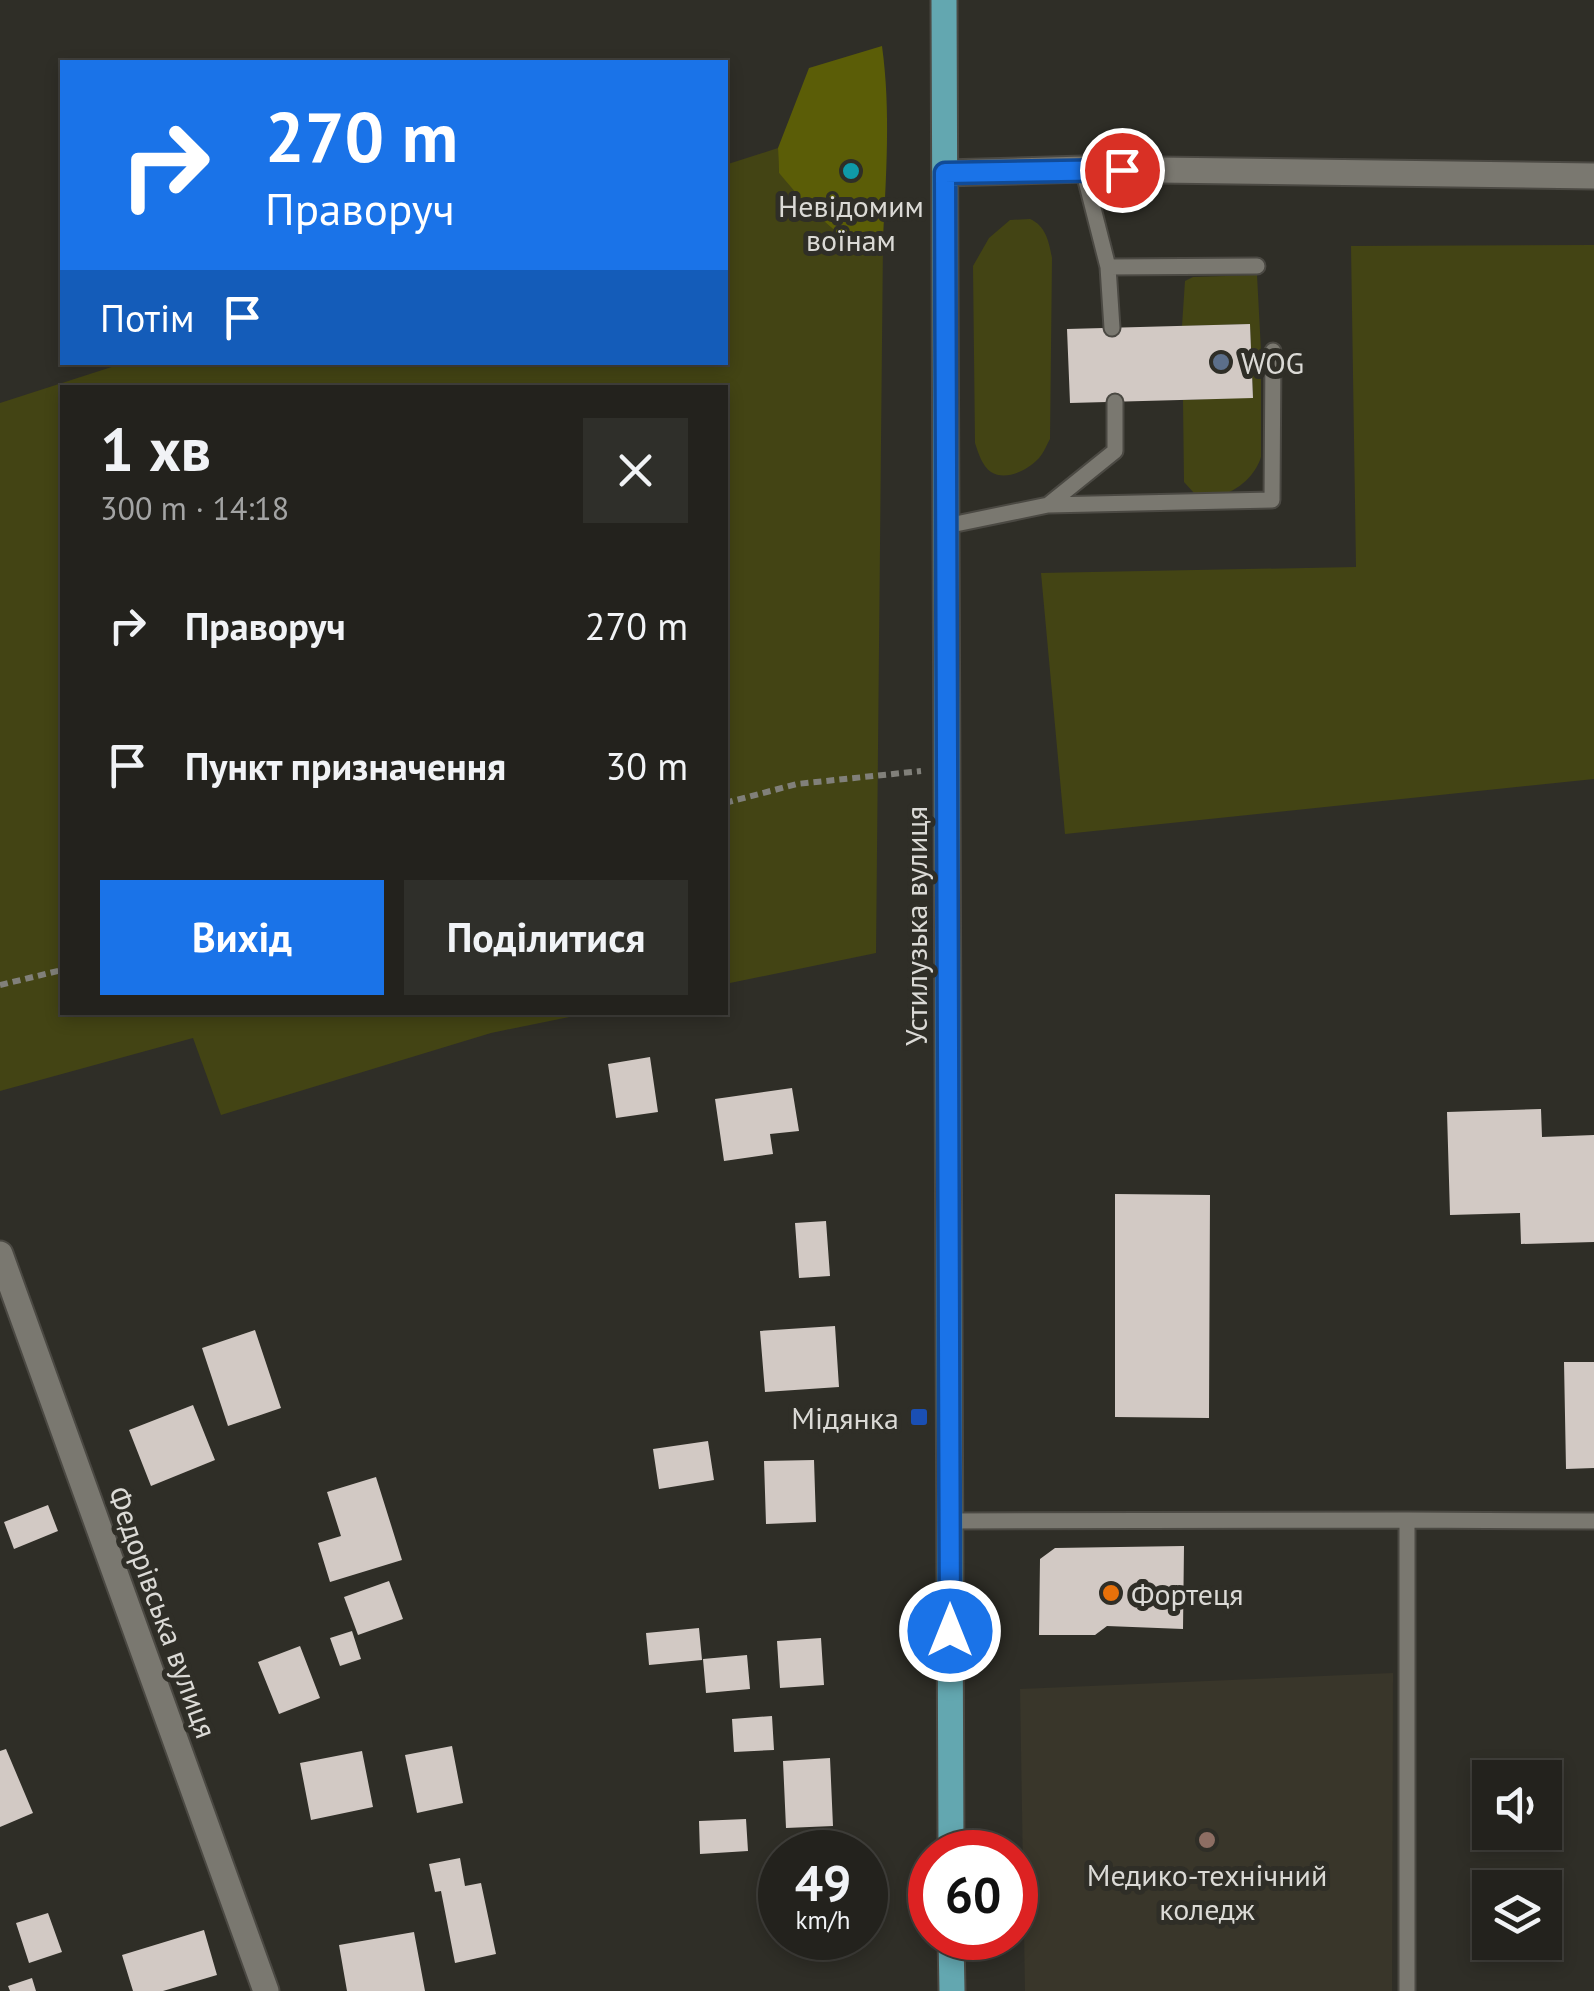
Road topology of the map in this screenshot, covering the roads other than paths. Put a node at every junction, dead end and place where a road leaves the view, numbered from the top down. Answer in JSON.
{"nodes":[{"id":1,"x":944,"y":0,"type":"edge"},
{"id":2,"x":1083,"y":169,"type":"junction"},
{"id":3,"x":945,"y":173,"type":"junction"},
{"id":4,"x":1594,"y":176,"type":"edge"},
{"id":5,"x":1257,"y":266,"type":"dead end"},
{"id":6,"x":1108,"y":267,"type":"junction"},
{"id":7,"x":1112,"y":328,"type":"dead end"},
{"id":8,"x":1273,"y":351,"type":"dead end"},
{"id":9,"x":1115,"y":402,"type":"dead end"},
{"id":10,"x":1048,"y":506,"type":"junction"},
{"id":11,"x":946,"y":526,"type":"junction"},
{"id":12,"x":0,"y":1254,"type":"edge"},
{"id":13,"x":949,"y":1520,"type":"junction"},
{"id":14,"x":1407,"y":1520,"type":"junction"},
{"id":15,"x":1594,"y":1522,"type":"edge"},
{"id":16,"x":951,"y":1830,"type":"edge"},
{"id":17,"x":952,"y":1960,"type":"edge"},
{"id":18,"x":266,"y":1991,"type":"edge"},
{"id":19,"x":952,"y":1991,"type":"edge"},
{"id":20,"x":1407,"y":1991,"type":"edge"}],
"edges":[{"from":1,"to":3,"type":"main road","name":"Устилузька вулиця"},
{"from":2,"to":3,"type":"street"},
{"from":2,"to":4,"type":"street"},
{"from":2,"to":6,"type":"lane"},
{"from":3,"to":11,"type":"main road","name":"Устилузька вулиця"},
{"from":5,"to":6,"type":"lane"},
{"from":6,"to":7,"type":"lane"},
{"from":8,"to":10,"type":"lane"},
{"from":9,"to":10,"type":"lane"},
{"from":10,"to":11,"type":"lane"},
{"from":11,"to":13,"type":"main road","name":"Устилузька вулиця"},
{"from":12,"to":18,"type":"street","name":"Федорівська вулиця"},
{"from":13,"to":14,"type":"lane"},
{"from":13,"to":16,"type":"main road","name":"Устилузька вулиця"},
{"from":14,"to":15,"type":"lane"},
{"from":14,"to":20,"type":"lane"},
{"from":17,"to":19,"type":"main road"}]}
